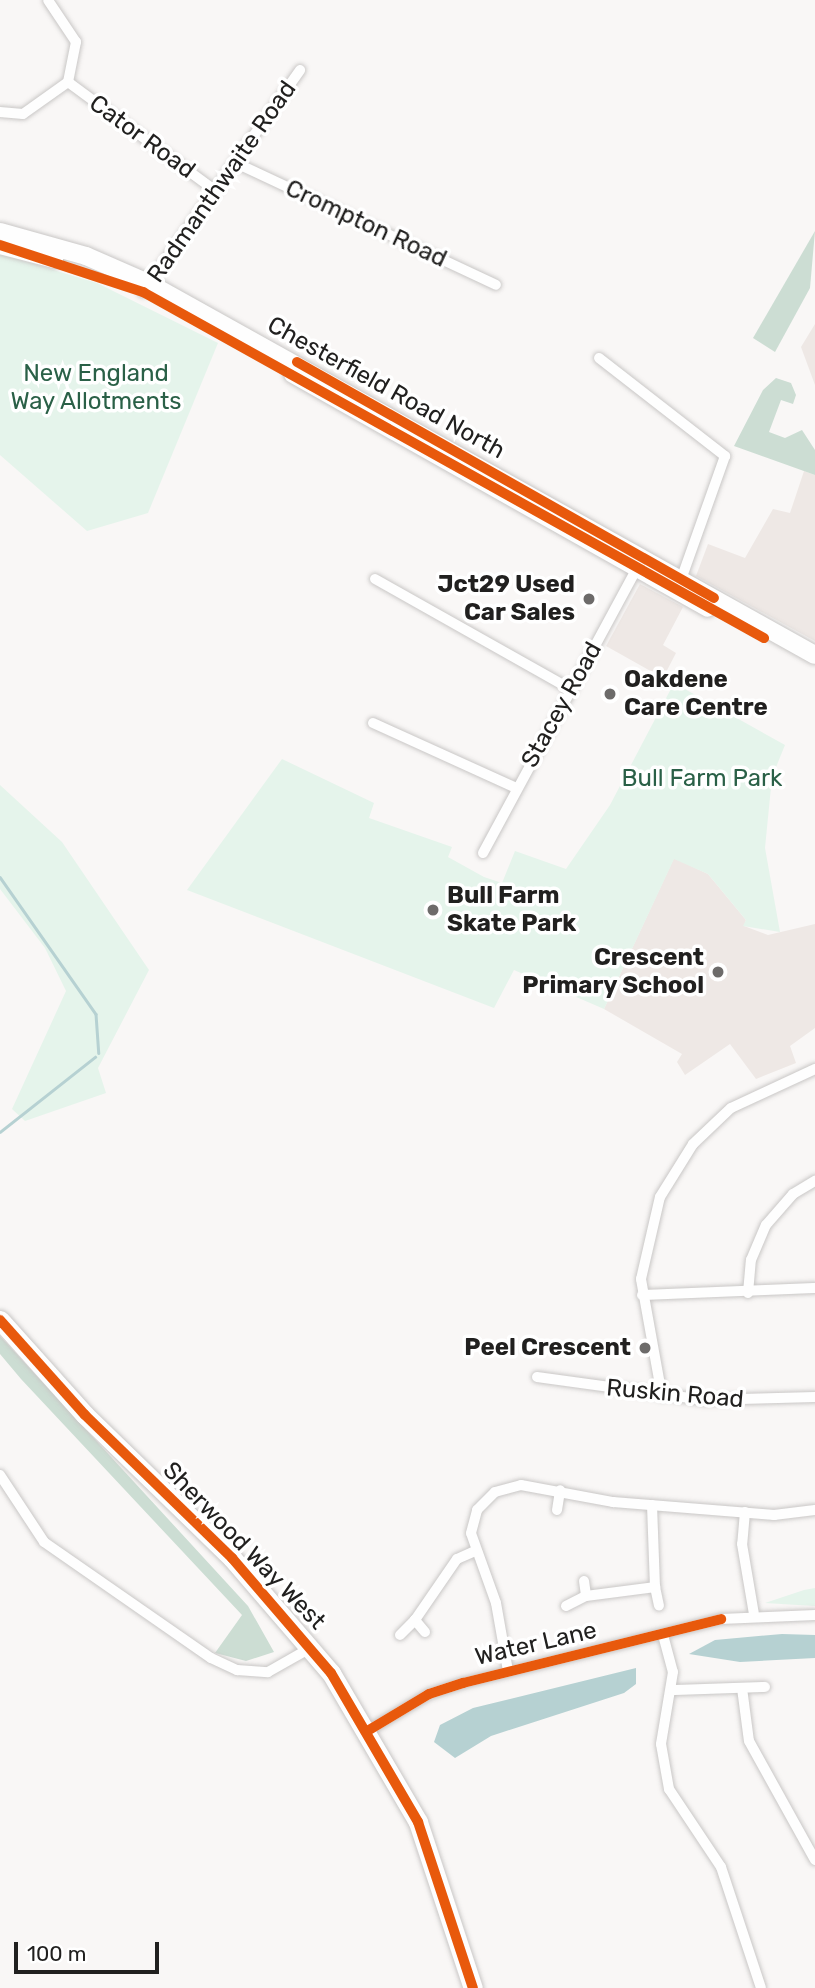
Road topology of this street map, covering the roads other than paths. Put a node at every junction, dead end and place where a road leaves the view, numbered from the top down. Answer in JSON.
{"nodes":[{"id":1,"x":48,"y":0,"type":"edge"},
{"id":2,"x":300,"y":70,"type":"dead end"},
{"id":3,"x":68,"y":82,"type":"junction"},
{"id":4,"x":0,"y":112,"type":"edge"},
{"id":5,"x":236,"y":163,"type":"junction"},
{"id":6,"x":216,"y":191,"type":"junction"},
{"id":7,"x":0,"y":232,"type":"edge"},
{"id":8,"x":0,"y":245,"type":"edge"},
{"id":9,"x":496,"y":285,"type":"dead end"},
{"id":10,"x":146,"y":288,"type":"junction"},
{"id":11,"x":599,"y":359,"type":"dead end"},
{"id":12,"x":640,"y":563,"type":"junction"},
{"id":13,"x":375,"y":579,"type":"dead end"},
{"id":14,"x":679,"y":585,"type":"junction"},
{"id":15,"x":815,"y":657,"type":"edge"},
{"id":16,"x":572,"y":690,"type":"junction"},
{"id":17,"x":373,"y":723,"type":"dead end"},
{"id":18,"x":516,"y":788,"type":"junction"},
{"id":19,"x":483,"y":853,"type":"dead end"},
{"id":20,"x":815,"y":1069,"type":"edge"},
{"id":21,"x":815,"y":1181,"type":"edge"},
{"id":22,"x":815,"y":1289,"type":"edge"},
{"id":23,"x":748,"y":1293,"type":"junction"},
{"id":24,"x":642,"y":1295,"type":"junction"},
{"id":25,"x":0,"y":1320,"type":"edge"},
{"id":26,"x":537,"y":1377,"type":"dead end"},
{"id":27,"x":662,"y":1396,"type":"junction"},
{"id":28,"x":815,"y":1397,"type":"edge"},
{"id":29,"x":0,"y":1475,"type":"edge"},
{"id":30,"x":560,"y":1490,"type":"junction"},
{"id":31,"x":652,"y":1505,"type":"junction"},
{"id":32,"x":557,"y":1510,"type":"dead end"},
{"id":33,"x":815,"y":1510,"type":"edge"},
{"id":34,"x":745,"y":1512,"type":"junction"},
{"id":35,"x":473,"y":1552,"type":"junction"},
{"id":36,"x":584,"y":1581,"type":"dead end"},
{"id":37,"x":655,"y":1587,"type":"junction"},
{"id":38,"x":586,"y":1595,"type":"junction"},
{"id":39,"x":566,"y":1606,"type":"dead end"},
{"id":40,"x":659,"y":1606,"type":"dead end"},
{"id":41,"x":754,"y":1614,"type":"junction"},
{"id":42,"x":815,"y":1615,"type":"edge"},
{"id":43,"x":415,"y":1620,"type":"junction"},
{"id":44,"x":425,"y":1632,"type":"dead end"},
{"id":45,"x":400,"y":1635,"type":"dead end"},
{"id":46,"x":663,"y":1635,"type":"junction"},
{"id":47,"x":312,"y":1647,"type":"junction"},
{"id":48,"x":508,"y":1671,"type":"junction"},
{"id":49,"x":765,"y":1687,"type":"dead end"},
{"id":50,"x":742,"y":1688,"type":"junction"},
{"id":51,"x":673,"y":1690,"type":"junction"},
{"id":52,"x":369,"y":1730,"type":"junction"},
{"id":53,"x":815,"y":1860,"type":"edge"},
{"id":54,"x":473,"y":1988,"type":"edge"},
{"id":55,"x":761,"y":1988,"type":"edge"}],
"edges":[{"from":1,"to":3,"type":"street"},
{"from":2,"to":5,"type":"street","name":"Radmanthwaite Road"},
{"from":3,"to":4,"type":"street"},
{"from":3,"to":6,"type":"street","name":"Cator Road"},
{"from":5,"to":6,"type":"street","name":"Radmanthwaite Road"},
{"from":5,"to":9,"type":"street","name":"Crompton Road"},
{"from":6,"to":10,"type":"street","name":"Radmanthwaite Road"},
{"from":7,"to":10,"type":"main road","name":"Chesterfield Road North"},
{"from":8,"to":10,"type":"main road","name":"Chesterfield Road North"},
{"from":10,"to":12,"type":"main road","name":"Chesterfield Road North"},
{"from":11,"to":14,"type":"street"},
{"from":12,"to":14,"type":"main road","name":"Chesterfield Road North"},
{"from":12,"to":16,"type":"street","name":"Stacey Road"},
{"from":13,"to":16,"type":"street"},
{"from":14,"to":15,"type":"main road","name":"Chesterfield Road North"},
{"from":16,"to":18,"type":"street","name":"Stacey Road"},
{"from":17,"to":18,"type":"street"},
{"from":18,"to":19,"type":"street","name":"Stacey Road"},
{"from":20,"to":24,"type":"street"},
{"from":21,"to":23,"type":"street"},
{"from":22,"to":23,"type":"street"},
{"from":23,"to":24,"type":"street"},
{"from":24,"to":27,"type":"street"},
{"from":25,"to":47,"type":"highway","name":"Sherwood Way West"},
{"from":26,"to":27,"type":"street","name":"Ruskin Road"},
{"from":27,"to":28,"type":"street","name":"Ruskin Road"},
{"from":29,"to":47,"type":"street"},
{"from":30,"to":31,"type":"street"},
{"from":30,"to":32,"type":"street"},
{"from":30,"to":35,"type":"street"},
{"from":31,"to":34,"type":"street"},
{"from":31,"to":37,"type":"street"},
{"from":33,"to":34,"type":"street"},
{"from":34,"to":41,"type":"street"},
{"from":35,"to":43,"type":"street"},
{"from":35,"to":48,"type":"street"},
{"from":36,"to":38,"type":"street"},
{"from":37,"to":38,"type":"street"},
{"from":37,"to":40,"type":"street"},
{"from":38,"to":39,"type":"street"},
{"from":41,"to":42,"type":"street","name":"Water Lane"},
{"from":41,"to":46,"type":"street","name":"Water Lane"},
{"from":43,"to":44,"type":"street"},
{"from":43,"to":45,"type":"street"},
{"from":46,"to":48,"type":"street","name":"Water Lane"},
{"from":46,"to":51,"type":"street"},
{"from":47,"to":52,"type":"highway","name":"Sherwood Way West"},
{"from":48,"to":52,"type":"street","name":"Water Lane"},
{"from":49,"to":50,"type":"street"},
{"from":50,"to":51,"type":"street"},
{"from":50,"to":53,"type":"street"},
{"from":51,"to":55,"type":"street"},
{"from":52,"to":54,"type":"highway","name":"Sherwood Way West"}]}
